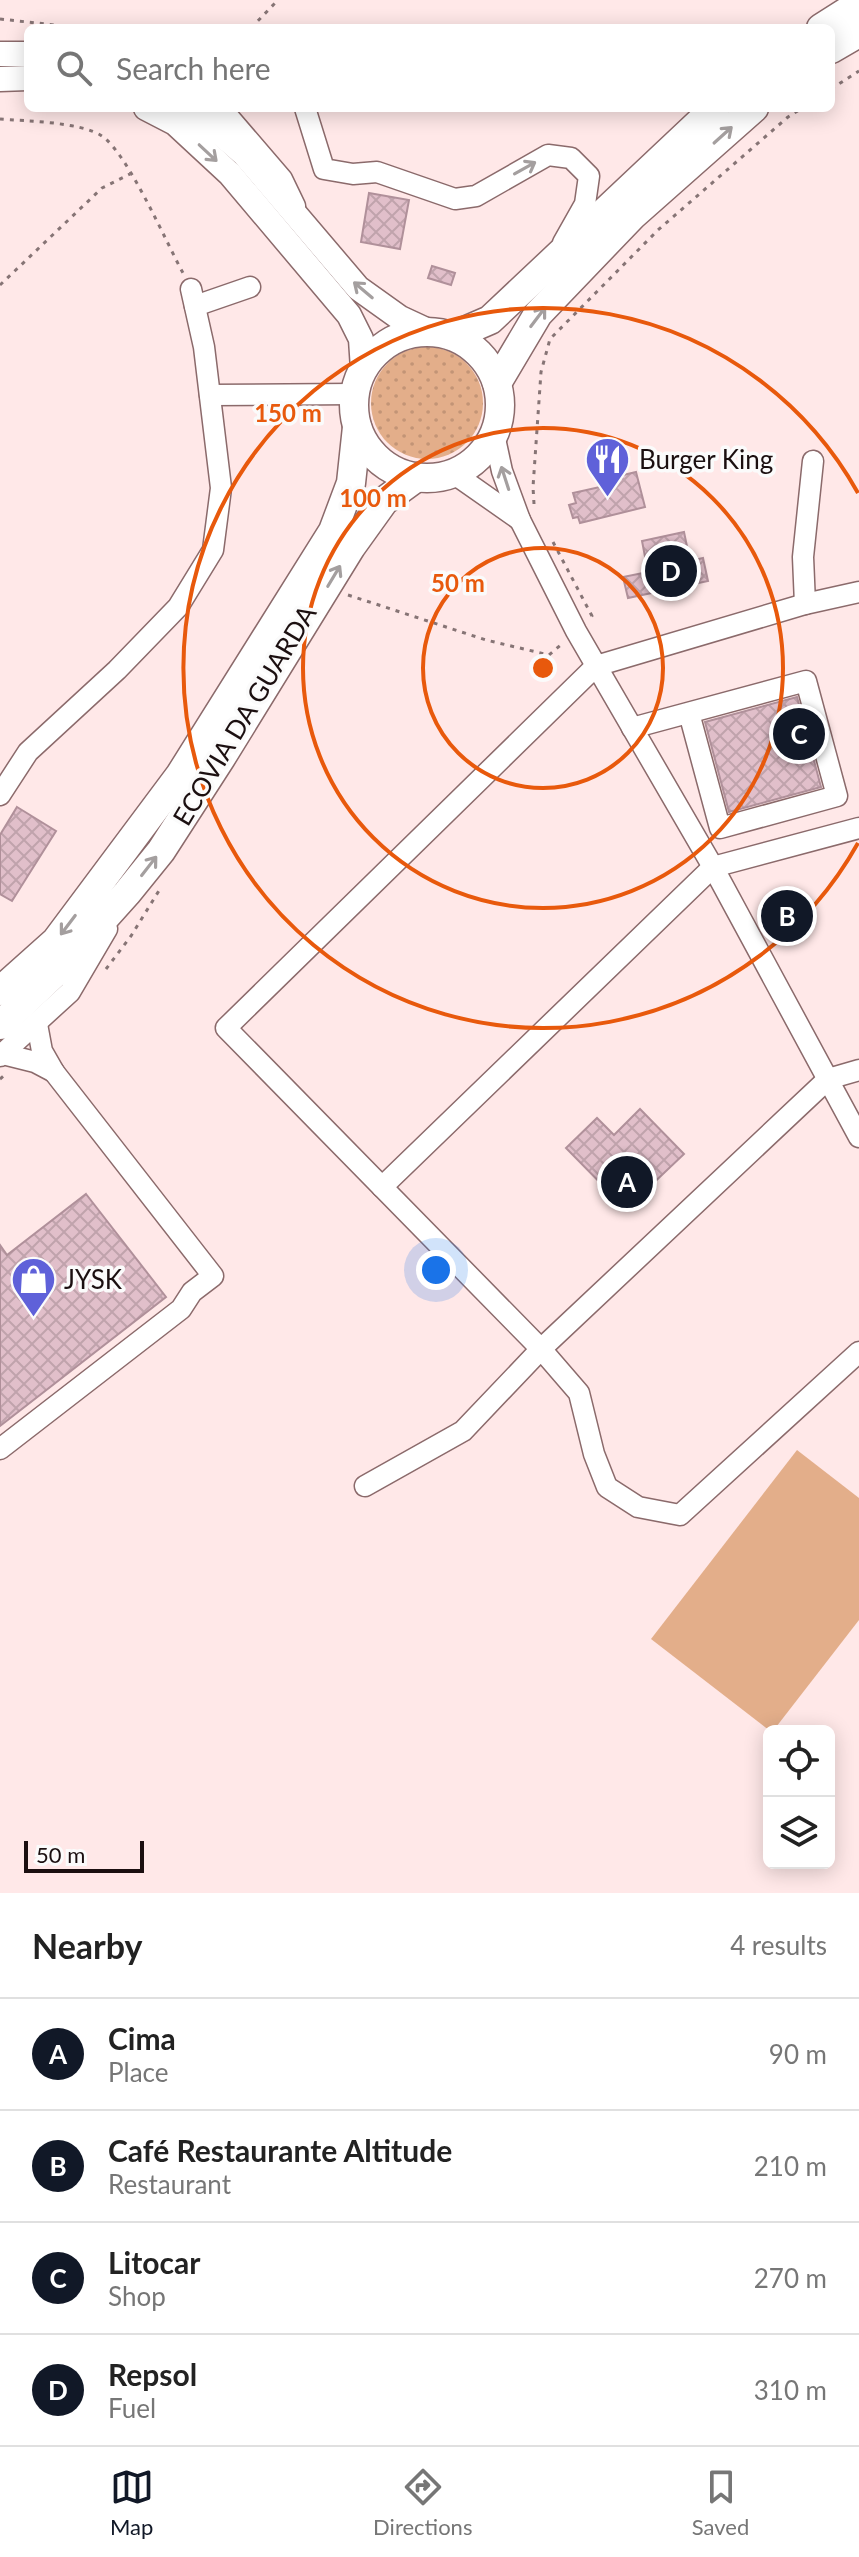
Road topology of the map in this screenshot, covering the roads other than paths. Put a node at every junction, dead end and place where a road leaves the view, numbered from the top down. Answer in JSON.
{"nodes":[{"id":1,"x":859,"y":4,"type":"edge"},
{"id":2,"x":827,"y":24,"type":"edge"},
{"id":3,"x":859,"y":33,"type":"edge"},
{"id":4,"x":835,"y":47,"type":"edge"},
{"id":5,"x":0,"y":54,"type":"edge"},
{"id":6,"x":24,"y":54,"type":"edge"},
{"id":7,"x":24,"y":78,"type":"edge"},
{"id":8,"x":0,"y":79,"type":"edge"},
{"id":9,"x":154,"y":112,"type":"edge"},
{"id":10,"x":196,"y":112,"type":"edge"},
{"id":11,"x":224,"y":112,"type":"edge"},
{"id":12,"x":306,"y":112,"type":"edge"},
{"id":13,"x":711,"y":112,"type":"edge"},
{"id":14,"x":749,"y":112,"type":"edge"},
{"id":15,"x":304,"y":224,"type":"junction"},
{"id":16,"x":552,"y":264,"type":"junction"},
{"id":17,"x":250,"y":287,"type":"dead end"},
{"id":18,"x":440,"y":334,"type":"junction"},
{"id":19,"x":358,"y":381,"type":"junction"},
{"id":20,"x":497,"y":383,"type":"junction"},
{"id":21,"x":210,"y":395,"type":"junction"},
{"id":22,"x":357,"y":427,"type":"junction"},
{"id":23,"x":494,"y":434,"type":"junction"},
{"id":24,"x":813,"y":461,"type":"dead end"},
{"id":25,"x":453,"y":473,"type":"junction"},
{"id":26,"x":417,"y":477,"type":"junction"},
{"id":27,"x":528,"y":519,"type":"junction"},
{"id":28,"x":859,"y":592,"type":"edge"},
{"id":29,"x":805,"y":604,"type":"junction"},
{"id":30,"x":596,"y":666,"type":"junction"},
{"id":31,"x":689,"y":713,"type":"junction"},
{"id":32,"x":632,"y":728,"type":"junction"},
{"id":33,"x":0,"y":795,"type":"edge"},
{"id":34,"x":859,"y":828,"type":"edge"},
{"id":35,"x":713,"y":867,"type":"junction"},
{"id":36,"x":127,"y":893,"type":"junction"},
{"id":37,"x":0,"y":991,"type":"edge"},
{"id":38,"x":37,"y":1024,"type":"junction"},
{"id":39,"x":0,"y":1025,"type":"edge"},
{"id":40,"x":1,"y":1055,"type":"edge"},
{"id":41,"x":859,"y":1070,"type":"edge"},
{"id":42,"x":54,"y":1072,"type":"junction"},
{"id":43,"x":828,"y":1079,"type":"junction"},
{"id":44,"x":859,"y":1137,"type":"edge"},
{"id":45,"x":382,"y":1187,"type":"junction"},
{"id":46,"x":541,"y":1349,"type":"junction"},
{"id":47,"x":859,"y":1352,"type":"edge"},
{"id":48,"x":0,"y":1449,"type":"edge"},
{"id":49,"x":365,"y":1486,"type":"dead end"}],
"edges":[{"from":1,"to":2,"type":"highway"},
{"from":3,"to":4,"type":"highway"},
{"from":5,"to":6,"type":"main road"},
{"from":7,"to":8,"type":"main road"},
{"from":9,"to":19,"type":"main road","one_way":true},
{"from":10,"to":15,"type":"main road"},
{"from":11,"to":15,"type":"street"},
{"from":12,"to":16,"type":"street","one_way":true},
{"from":13,"to":16,"type":"highway"},
{"from":20,"to":14,"type":"highway","one_way":true},
{"from":18,"to":15,"type":"main road","one_way":true},
{"from":16,"to":18,"type":"highway"},
{"from":17,"to":21,"type":"street"},
{"from":18,"to":19,"type":"highway"},
{"from":18,"to":20,"type":"highway"},
{"from":19,"to":21,"type":"street"},
{"from":19,"to":22,"type":"highway"},
{"from":20,"to":23,"type":"highway"},
{"from":21,"to":33,"type":"street"},
{"from":22,"to":26,"type":"highway"},
{"from":22,"to":37,"type":"highway","one_way":true},
{"from":23,"to":25,"type":"highway"},
{"from":27,"to":23,"type":"street","one_way":true},
{"from":24,"to":29,"type":"street"},
{"from":25,"to":26,"type":"highway"},
{"from":25,"to":27,"type":"street"},
{"from":36,"to":26,"type":"highway","one_way":true},
{"from":27,"to":30,"type":"street"},
{"from":28,"to":29,"type":"street"},
{"from":29,"to":30,"type":"street"},
{"from":30,"to":32,"type":"street"},
{"from":30,"to":45,"type":"street"},
{"from":31,"to":31,"type":"street"},
{"from":31,"to":32,"type":"street"},
{"from":32,"to":35,"type":"street"},
{"from":34,"to":35,"type":"street"},
{"from":35,"to":43,"type":"street"},
{"from":35,"to":45,"type":"street"},
{"from":36,"to":38,"type":"street"},
{"from":36,"to":39,"type":"highway"},
{"from":38,"to":40,"type":"street"},
{"from":38,"to":42,"type":"street"},
{"from":40,"to":42,"type":"street"},
{"from":41,"to":43,"type":"street"},
{"from":42,"to":48,"type":"street"},
{"from":43,"to":44,"type":"street"},
{"from":43,"to":46,"type":"street"},
{"from":45,"to":46,"type":"street"},
{"from":46,"to":47,"type":"street"},
{"from":46,"to":49,"type":"street"}]}
